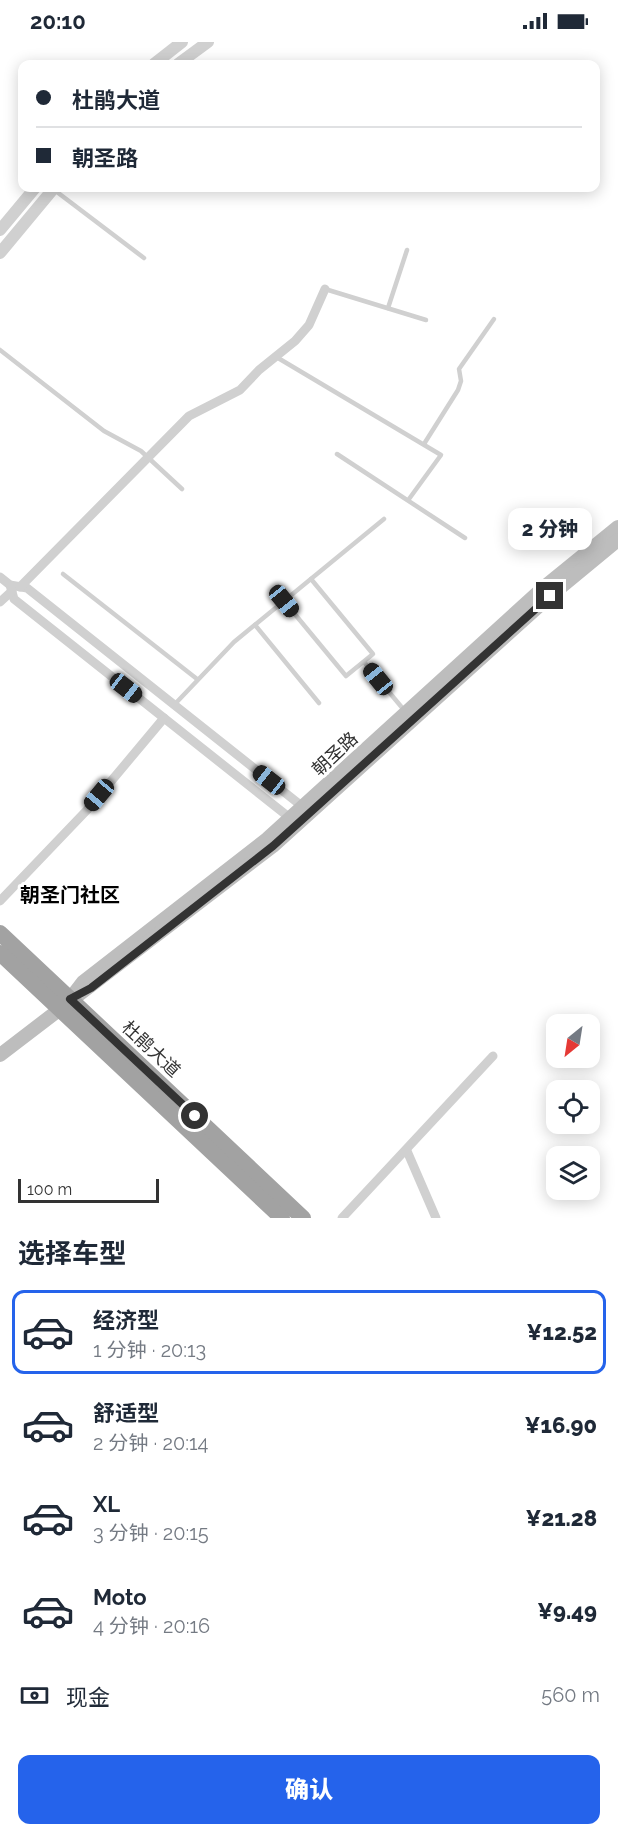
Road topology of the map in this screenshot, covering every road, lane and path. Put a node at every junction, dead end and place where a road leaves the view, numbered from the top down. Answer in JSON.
{"nodes":[{"id":1,"x":182,"y":42,"type":"edge"},
{"id":2,"x":208,"y":42,"type":"edge"},
{"id":3,"x":159,"y":60,"type":"edge"},
{"id":4,"x":183,"y":60,"type":"edge"},
{"id":5,"x":32,"y":192,"type":"edge"},
{"id":6,"x":50,"y":192,"type":"edge"},
{"id":7,"x":58,"y":192,"type":"edge"},
{"id":8,"x":0,"y":230,"type":"edge"},
{"id":9,"x":407,"y":250,"type":"dead end"},
{"id":10,"x":0,"y":254,"type":"edge"},
{"id":11,"x":144,"y":258,"type":"dead end"},
{"id":12,"x":325,"y":289,"type":"joint"},
{"id":13,"x":388,"y":308,"type":"junction"},
{"id":14,"x":494,"y":319,"type":"dead end"},
{"id":15,"x":426,"y":320,"type":"dead end"},
{"id":16,"x":0,"y":350,"type":"edge"},
{"id":17,"x":278,"y":358,"type":"junction"},
{"id":18,"x":424,"y":444,"type":"junction"},
{"id":19,"x":337,"y":454,"type":"dead end"},
{"id":20,"x":148,"y":458,"type":"junction"},
{"id":21,"x":182,"y":489,"type":"dead end"},
{"id":22,"x":409,"y":499,"type":"junction"},
{"id":23,"x":384,"y":519,"type":"dead end"},
{"id":24,"x":618,"y":527,"type":"edge"},
{"id":25,"x":465,"y":538,"type":"dead end"},
{"id":26,"x":618,"y":540,"type":"edge"},
{"id":27,"x":63,"y":574,"type":"dead end"},
{"id":28,"x":0,"y":577,"type":"edge"},
{"id":29,"x":311,"y":579,"type":"junction"},
{"id":30,"x":14,"y":588,"type":"junction"},
{"id":31,"x":284,"y":601,"type":"junction"},
{"id":32,"x":0,"y":602,"type":"edge"},
{"id":33,"x":255,"y":625,"type":"junction"},
{"id":34,"x":364,"y":662,"type":"junction"},
{"id":35,"x":197,"y":679,"type":"junction"},
{"id":36,"x":319,"y":703,"type":"dead end"},
{"id":37,"x":174,"y":705,"type":"junction"},
{"id":38,"x":406,"y":712,"type":"junction"},
{"id":39,"x":164,"y":718,"type":"junction"},
{"id":40,"x":303,"y":807,"type":"junction"},
{"id":41,"x":290,"y":818,"type":"junction"},
{"id":42,"x":0,"y":901,"type":"edge"},
{"id":43,"x":0,"y":933,"type":"edge"},
{"id":44,"x":0,"y":953,"type":"edge"},
{"id":45,"x":64,"y":1004,"type":"junction"},
{"id":46,"x":0,"y":1055,"type":"edge"},
{"id":47,"x":493,"y":1056,"type":"dead end"},
{"id":48,"x":407,"y":1151,"type":"junction"},
{"id":49,"x":282,"y":1218,"type":"edge"},
{"id":50,"x":303,"y":1218,"type":"edge"},
{"id":51,"x":342,"y":1218,"type":"edge"},
{"id":52,"x":436,"y":1218,"type":"edge"}],
"edges":[{"from":1,"to":3,"type":"street"},
{"from":2,"to":4,"type":"street"},
{"from":5,"to":8,"type":"street"},
{"from":6,"to":10,"type":"street"},
{"from":7,"to":11,"type":"lane"},
{"from":9,"to":13,"type":"lane"},
{"from":12,"to":13,"type":"lane"},
{"from":12,"to":17,"type":"street"},
{"from":13,"to":15,"type":"lane"},
{"from":14,"to":18,"type":"lane"},
{"from":16,"to":20,"type":"lane"},
{"from":17,"to":18,"type":"lane"},
{"from":17,"to":20,"type":"street"},
{"from":18,"to":22,"type":"lane"},
{"from":19,"to":22,"type":"lane"},
{"from":20,"to":21,"type":"lane"},
{"from":20,"to":30,"type":"street"},
{"from":22,"to":25,"type":"lane"},
{"from":23,"to":29,"type":"lane"},
{"from":24,"to":38,"type":"main road","name":"朝圣路"},
{"from":26,"to":45,"type":"main road","name":"朝圣路"},
{"from":27,"to":35,"type":"lane"},
{"from":28,"to":30,"type":"street"},
{"from":29,"to":31,"type":"lane"},
{"from":29,"to":34,"type":"lane"},
{"from":30,"to":32,"type":"street"},
{"from":30,"to":37,"type":"street"},
{"from":30,"to":39,"type":"street"},
{"from":31,"to":33,"type":"lane"},
{"from":31,"to":34,"type":"lane"},
{"from":33,"to":35,"type":"lane"},
{"from":33,"to":36,"type":"lane"},
{"from":34,"to":38,"type":"lane"},
{"from":35,"to":37,"type":"lane"},
{"from":37,"to":40,"type":"street"},
{"from":38,"to":40,"type":"main road","name":"朝圣路"},
{"from":39,"to":41,"type":"street"},
{"from":39,"to":42,"type":"street"},
{"from":40,"to":41,"type":"main road","name":"朝圣路"},
{"from":41,"to":45,"type":"main road","name":"朝圣路"},
{"from":43,"to":45,"type":"highway","name":"杜鹃大道"},
{"from":44,"to":45,"type":"highway","name":"杜鹃大道"},
{"from":45,"to":46,"type":"main road","name":"朝圣路"},
{"from":45,"to":49,"type":"highway","name":"杜鹃大道"},
{"from":45,"to":50,"type":"highway","name":"杜鹃大道"},
{"from":47,"to":48,"type":"street"},
{"from":48,"to":51,"type":"street"},
{"from":48,"to":52,"type":"street"}]}
